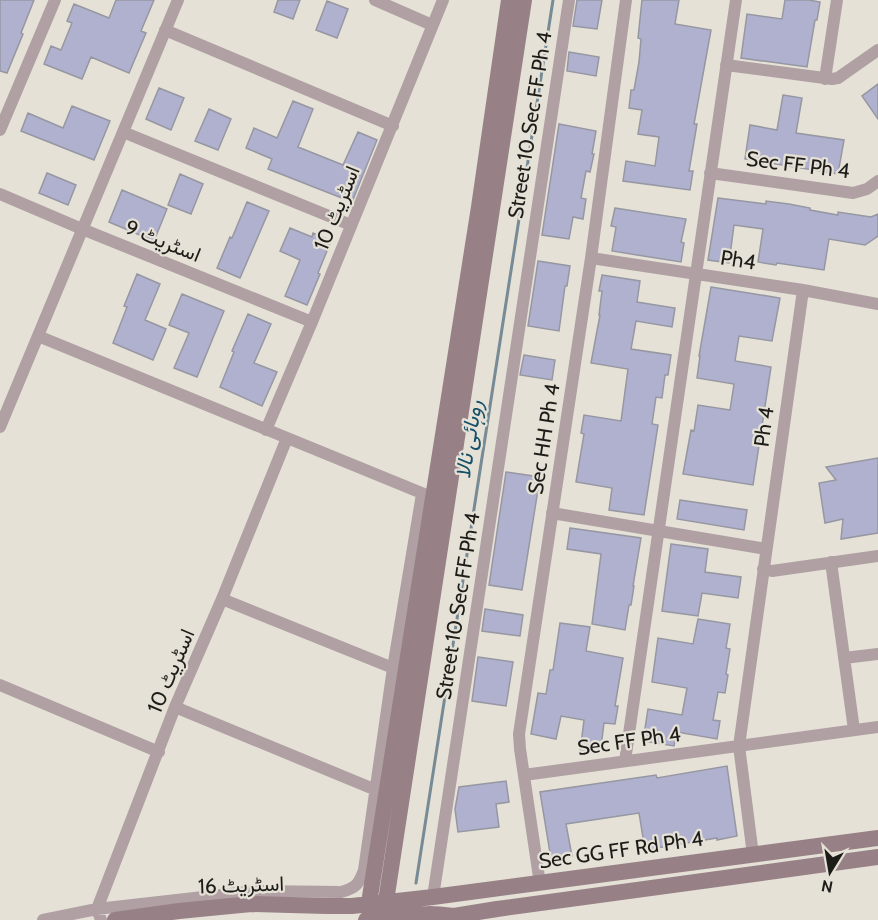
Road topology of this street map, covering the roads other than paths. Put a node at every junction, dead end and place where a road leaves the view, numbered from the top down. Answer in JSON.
{"nodes":[{"id":1,"x":55,"y":0,"type":"edge"},
{"id":2,"x":178,"y":0,"type":"edge"},
{"id":3,"x":375,"y":0,"type":"edge"},
{"id":4,"x":443,"y":0,"type":"edge"},
{"id":5,"x":509,"y":0,"type":"edge"},
{"id":6,"x":524,"y":0,"type":"edge"},
{"id":7,"x":569,"y":0,"type":"edge"},
{"id":8,"x":626,"y":0,"type":"edge"},
{"id":9,"x":735,"y":0,"type":"edge"},
{"id":10,"x":837,"y":0,"type":"edge"},
{"id":11,"x":432,"y":25,"type":"junction"},
{"id":12,"x":165,"y":30,"type":"junction"},
{"id":13,"x":878,"y":50,"type":"edge"},
{"id":14,"x":726,"y":65,"type":"junction"},
{"id":15,"x":825,"y":79,"type":"junction"},
{"id":16,"x":393,"y":126,"type":"junction"},
{"id":17,"x":0,"y":130,"type":"edge"},
{"id":18,"x":123,"y":132,"type":"junction"},
{"id":19,"x":710,"y":173,"type":"junction"},
{"id":20,"x":878,"y":181,"type":"edge"},
{"id":21,"x":0,"y":194,"type":"edge"},
{"id":22,"x":351,"y":225,"type":"junction"},
{"id":23,"x":82,"y":229,"type":"junction"},
{"id":24,"x":591,"y":258,"type":"junction"},
{"id":25,"x":695,"y":273,"type":"junction"},
{"id":26,"x":802,"y":290,"type":"junction"},
{"id":27,"x":878,"y":304,"type":"edge"},
{"id":28,"x":312,"y":322,"type":"junction"},
{"id":29,"x":38,"y":336,"type":"junction"},
{"id":30,"x":0,"y":427,"type":"edge"},
{"id":31,"x":266,"y":430,"type":"junction"},
{"id":32,"x":287,"y":438,"type":"junction"},
{"id":33,"x":427,"y":496,"type":"junction"},
{"id":34,"x":552,"y":513,"type":"junction"},
{"id":35,"x":658,"y":531,"type":"junction"},
{"id":36,"x":766,"y":549,"type":"junction"},
{"id":37,"x":878,"y":556,"type":"edge"},
{"id":38,"x":831,"y":562,"type":"junction"},
{"id":39,"x":763,"y":569,"type":"junction"},
{"id":40,"x":222,"y":599,"type":"junction"},
{"id":41,"x":404,"y":638,"type":"junction"},
{"id":42,"x":878,"y":654,"type":"edge"},
{"id":43,"x":844,"y":658,"type":"junction"},
{"id":44,"x":393,"y":668,"type":"junction"},
{"id":45,"x":0,"y":685,"type":"edge"},
{"id":46,"x":176,"y":707,"type":"junction"},
{"id":47,"x":878,"y":727,"type":"edge"},
{"id":48,"x":854,"y":730,"type":"junction"},
{"id":49,"x":738,"y":746,"type":"junction"},
{"id":50,"x":159,"y":752,"type":"junction"},
{"id":51,"x":625,"y":761,"type":"junction"},
{"id":52,"x":524,"y":775,"type":"junction"},
{"id":53,"x":376,"y":790,"type":"junction"},
{"id":54,"x":878,"y":838,"type":"edge"},
{"id":55,"x":753,"y":855,"type":"junction"},
{"id":56,"x":878,"y":857,"type":"edge"},
{"id":57,"x":540,"y":884,"type":"junction"},
{"id":58,"x":433,"y":897,"type":"junction"},
{"id":59,"x":374,"y":909,"type":"edge"},
{"id":60,"x":498,"y":914,"type":"edge"},
{"id":61,"x":99,"y":915,"type":"edge"},
{"id":62,"x":474,"y":916,"type":"edge"},
{"id":63,"x":448,"y":918,"type":"edge"},
{"id":64,"x":43,"y":920,"type":"edge"},
{"id":65,"x":115,"y":920,"type":"edge"}],
"edges":[{"from":1,"to":17,"type":"street"},
{"from":2,"to":12,"type":"street"},
{"from":3,"to":11,"type":"street"},
{"from":4,"to":11,"type":"street","name":"اسٹریٹ 10"},
{"from":5,"to":33,"type":"main road"},
{"from":6,"to":59,"type":"main road"},
{"from":7,"to":58,"type":"street","name":"Street 10 Sec FF Ph 4"},
{"from":8,"to":24,"type":"street","name":"Sec HH Ph 4"},
{"from":9,"to":14,"type":"street"},
{"from":10,"to":15,"type":"street"},
{"from":11,"to":16,"type":"street","name":"اسٹریٹ 10"},
{"from":12,"to":16,"type":"street"},
{"from":12,"to":18,"type":"street"},
{"from":13,"to":15,"type":"street"},
{"from":14,"to":15,"type":"street"},
{"from":14,"to":19,"type":"street"},
{"from":16,"to":22,"type":"street","name":"اسٹریٹ 10"},
{"from":18,"to":22,"type":"street"},
{"from":18,"to":23,"type":"street"},
{"from":19,"to":20,"type":"street","name":"Sec FF Ph 4"},
{"from":19,"to":25,"type":"street"},
{"from":21,"to":23,"type":"street","name":"اسٹریٹ 9"},
{"from":22,"to":28,"type":"street","name":"اسٹریٹ 10"},
{"from":23,"to":28,"type":"street","name":"اسٹریٹ 9"},
{"from":23,"to":29,"type":"street"},
{"from":24,"to":25,"type":"street","name":"Ph4"},
{"from":24,"to":34,"type":"street","name":"Sec HH Ph 4"},
{"from":25,"to":26,"type":"street","name":"Ph4"},
{"from":25,"to":35,"type":"street"},
{"from":26,"to":27,"type":"street","name":"Ph4"},
{"from":26,"to":36,"type":"street","name":"Ph 4"},
{"from":28,"to":31,"type":"street","name":"اسٹریٹ 10"},
{"from":29,"to":30,"type":"street"},
{"from":29,"to":31,"type":"street"},
{"from":31,"to":32,"type":"street"},
{"from":32,"to":33,"type":"street"},
{"from":32,"to":40,"type":"street","name":"اسٹریٹ 10"},
{"from":33,"to":41,"type":"main road"},
{"from":34,"to":35,"type":"street"},
{"from":34,"to":52,"type":"street","name":"Sec HH Ph 4"},
{"from":35,"to":36,"type":"street"},
{"from":35,"to":51,"type":"street"},
{"from":36,"to":39,"type":"street","name":"Ph 4"},
{"from":37,"to":38,"type":"street"},
{"from":38,"to":39,"type":"street"},
{"from":38,"to":43,"type":"street"},
{"from":39,"to":49,"type":"street","name":"Ph 4"},
{"from":40,"to":44,"type":"street"},
{"from":40,"to":46,"type":"street","name":"اسٹریٹ 10"},
{"from":41,"to":44,"type":"street"},
{"from":41,"to":59,"type":"main road"},
{"from":42,"to":43,"type":"street"},
{"from":43,"to":48,"type":"street"},
{"from":44,"to":53,"type":"street"},
{"from":45,"to":50,"type":"street"},
{"from":46,"to":50,"type":"street","name":"اسٹریٹ 10"},
{"from":46,"to":53,"type":"street"},
{"from":47,"to":48,"type":"street","name":"Sec FF Ph 4"},
{"from":48,"to":49,"type":"street","name":"Sec FF Ph 4"},
{"from":49,"to":51,"type":"street","name":"Sec FF Ph 4"},
{"from":49,"to":55,"type":"street"},
{"from":50,"to":61,"type":"street","name":"اسٹریٹ 10"},
{"from":51,"to":52,"type":"street","name":"Sec FF Ph 4"},
{"from":52,"to":57,"type":"street","name":"Sec HH Ph 4"},
{"from":53,"to":61,"type":"street"},
{"from":54,"to":55,"type":"main road","name":"Sec GG FF Rd Ph 4"},
{"from":55,"to":57,"type":"main road","name":"Sec GG FF Rd Ph 4"},
{"from":56,"to":60,"type":"main road"},
{"from":57,"to":58,"type":"main road","name":"Sec GG FF Rd Ph 4"},
{"from":58,"to":59,"type":"main road","name":"Sec GG FF Rd Ph 4"},
{"from":59,"to":63,"type":"main road"},
{"from":59,"to":65,"type":"main road","name":"اسٹریٹ 16"},
{"from":60,"to":62,"type":"main road"},
{"from":61,"to":64,"type":"street"},
{"from":62,"to":63,"type":"main road"}]}
